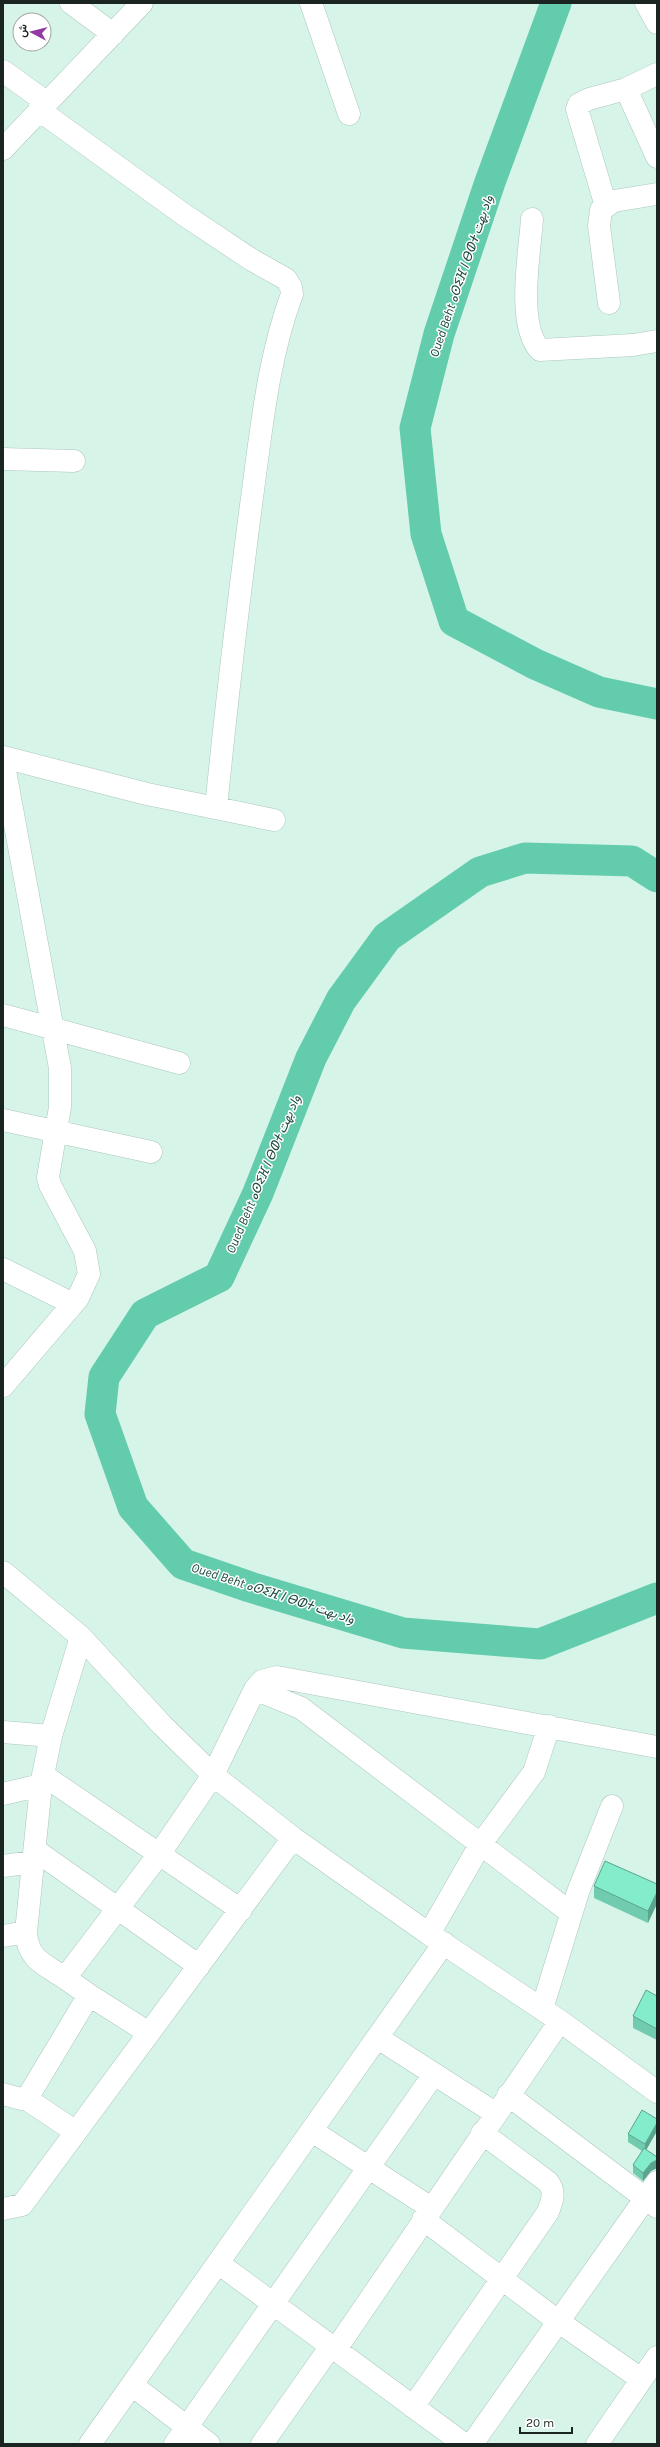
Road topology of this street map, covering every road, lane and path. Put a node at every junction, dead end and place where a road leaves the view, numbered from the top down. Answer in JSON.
{"nodes":[{"id":1,"x":71,"y":3,"type":"edge"},
{"id":2,"x":142,"y":3,"type":"edge"},
{"id":3,"x":311,"y":3,"type":"edge"},
{"id":4,"x":646,"y":3,"type":"edge"},
{"id":5,"x":657,"y":23,"type":"edge"},
{"id":6,"x":113,"y":34,"type":"junction"},
{"id":7,"x":3,"y":71,"type":"edge"},
{"id":8,"x":657,"y":74,"type":"edge"},
{"id":9,"x":626,"y":89,"type":"junction"},
{"id":10,"x":42,"y":106,"type":"junction"},
{"id":11,"x":348,"y":114,"type":"dead end"},
{"id":12,"x":3,"y":149,"type":"edge"},
{"id":13,"x":657,"y":157,"type":"edge"},
{"id":14,"x":657,"y":194,"type":"edge"},
{"id":15,"x":606,"y":206,"type":"junction"},
{"id":16,"x":532,"y":219,"type":"dead end"},
{"id":17,"x":608,"y":303,"type":"dead end"},
{"id":18,"x":657,"y":341,"type":"edge"},
{"id":19,"x":3,"y":459,"type":"edge"},
{"id":20,"x":74,"y":461,"type":"dead end"},
{"id":21,"x":3,"y":759,"type":"edge"},
{"id":22,"x":216,"y":808,"type":"junction"},
{"id":23,"x":274,"y":820,"type":"dead end"},
{"id":24,"x":3,"y":1015,"type":"edge"},
{"id":25,"x":52,"y":1030,"type":"junction"},
{"id":26,"x":179,"y":1062,"type":"dead end"},
{"id":27,"x":3,"y":1120,"type":"edge"},
{"id":28,"x":56,"y":1133,"type":"junction"},
{"id":29,"x":151,"y":1152,"type":"dead end"},
{"id":30,"x":3,"y":1269,"type":"edge"},
{"id":31,"x":73,"y":1304,"type":"junction"},
{"id":32,"x":3,"y":1386,"type":"edge"},
{"id":33,"x":3,"y":1572,"type":"edge"},
{"id":34,"x":81,"y":1637,"type":"junction"},
{"id":35,"x":255,"y":1689,"type":"junction"},
{"id":36,"x":548,"y":1726,"type":"junction"},
{"id":37,"x":3,"y":1732,"type":"edge"},
{"id":38,"x":51,"y":1736,"type":"junction"},
{"id":39,"x":657,"y":1747,"type":"edge"},
{"id":40,"x":213,"y":1774,"type":"junction"},
{"id":41,"x":42,"y":1780,"type":"junction"},
{"id":42,"x":3,"y":1794,"type":"edge"},
{"id":43,"x":612,"y":1806,"type":"dead end"},
{"id":44,"x":294,"y":1838,"type":"junction"},
{"id":45,"x":480,"y":1845,"type":"junction"},
{"id":46,"x":160,"y":1853,"type":"junction"},
{"id":47,"x":34,"y":1856,"type":"junction"},
{"id":48,"x":3,"y":1866,"type":"edge"},
{"id":49,"x":117,"y":1909,"type":"junction"},
{"id":50,"x":241,"y":1910,"type":"junction"},
{"id":51,"x":571,"y":1914,"type":"junction"},
{"id":52,"x":26,"y":1932,"type":"junction"},
{"id":53,"x":3,"y":1936,"type":"edge"},
{"id":54,"x":436,"y":1939,"type":"junction"},
{"id":55,"x":199,"y":1966,"type":"junction"},
{"id":56,"x":65,"y":1978,"type":"junction"},
{"id":57,"x":89,"y":1995,"type":"junction"},
{"id":58,"x":542,"y":2009,"type":"junction"},
{"id":59,"x":560,"y":2021,"type":"junction"},
{"id":60,"x":149,"y":2033,"type":"junction"},
{"id":61,"x":378,"y":2038,"type":"junction"},
{"id":62,"x":434,"y":2074,"type":"junction"},
{"id":63,"x":657,"y":2092,"type":"edge"},
{"id":64,"x":3,"y":2094,"type":"edge"},
{"id":65,"x":508,"y":2095,"type":"junction"},
{"id":66,"x":25,"y":2098,"type":"junction"},
{"id":67,"x":495,"y":2113,"type":"junction"},
{"id":68,"x":312,"y":2131,"type":"junction"},
{"id":69,"x":76,"y":2132,"type":"junction"},
{"id":70,"x":482,"y":2133,"type":"junction"},
{"id":71,"x":369,"y":2168,"type":"junction"},
{"id":72,"x":653,"y":2196,"type":"edge"},
{"id":73,"x":3,"y":2209,"type":"edge"},
{"id":74,"x":427,"y":2213,"type":"junction"},
{"id":75,"x":218,"y":2263,"type":"junction"},
{"id":76,"x":503,"y":2280,"type":"junction"},
{"id":77,"x":274,"y":2304,"type":"junction"},
{"id":78,"x":560,"y":2322,"type":"junction"},
{"id":79,"x":333,"y":2347,"type":"junction"},
{"id":80,"x":657,"y":2357,"type":"edge"},
{"id":81,"x":641,"y":2379,"type":"junction"},
{"id":82,"x":132,"y":2385,"type":"junction"},
{"id":83,"x":413,"y":2407,"type":"junction"},
{"id":84,"x":181,"y":2436,"type":"edge"},
{"id":85,"x":90,"y":2444,"type":"edge"},
{"id":86,"x":209,"y":2444,"type":"edge"},
{"id":87,"x":262,"y":2444,"type":"edge"},
{"id":88,"x":464,"y":2444,"type":"edge"},
{"id":89,"x":472,"y":2444,"type":"edge"},
{"id":90,"x":597,"y":2444,"type":"edge"}],
"edges":[{"from":1,"to":6,"type":"street"},
{"from":2,"to":6,"type":"street"},
{"from":3,"to":11,"type":"street"},
{"from":4,"to":5,"type":"street"},
{"from":6,"to":10,"type":"street"},
{"from":7,"to":10,"type":"street"},
{"from":8,"to":9,"type":"street"},
{"from":9,"to":13,"type":"street"},
{"from":9,"to":15,"type":"street"},
{"from":10,"to":12,"type":"street"},
{"from":10,"to":22,"type":"street"},
{"from":14,"to":15,"type":"street"},
{"from":15,"to":17,"type":"street"},
{"from":16,"to":18,"type":"street"},
{"from":19,"to":20,"type":"street"},
{"from":21,"to":22,"type":"street"},
{"from":21,"to":25,"type":"street"},
{"from":22,"to":23,"type":"street"},
{"from":24,"to":25,"type":"street"},
{"from":25,"to":26,"type":"street"},
{"from":25,"to":28,"type":"street"},
{"from":27,"to":28,"type":"street"},
{"from":28,"to":29,"type":"street"},
{"from":28,"to":31,"type":"street"},
{"from":30,"to":31,"type":"street"},
{"from":31,"to":32,"type":"street"},
{"from":33,"to":34,"type":"street"},
{"from":34,"to":38,"type":"street"},
{"from":34,"to":40,"type":"street"},
{"from":35,"to":36,"type":"street"},
{"from":35,"to":40,"type":"street"},
{"from":35,"to":45,"type":"street"},
{"from":36,"to":39,"type":"street"},
{"from":36,"to":45,"type":"street"},
{"from":37,"to":38,"type":"street"},
{"from":38,"to":41,"type":"street"},
{"from":40,"to":44,"type":"street"},
{"from":40,"to":46,"type":"street"},
{"from":41,"to":42,"type":"street"},
{"from":41,"to":46,"type":"street"},
{"from":41,"to":47,"type":"street"},
{"from":43,"to":51,"type":"street"},
{"from":44,"to":50,"type":"street"},
{"from":44,"to":54,"type":"street"},
{"from":45,"to":51,"type":"street"},
{"from":45,"to":54,"type":"street"},
{"from":46,"to":49,"type":"street"},
{"from":46,"to":50,"type":"street"},
{"from":47,"to":48,"type":"street"},
{"from":47,"to":49,"type":"street"},
{"from":47,"to":52,"type":"street"},
{"from":49,"to":55,"type":"street"},
{"from":49,"to":56,"type":"street"},
{"from":50,"to":55,"type":"street"},
{"from":51,"to":58,"type":"street"},
{"from":52,"to":53,"type":"street"},
{"from":52,"to":56,"type":"street"},
{"from":54,"to":58,"type":"street"},
{"from":54,"to":61,"type":"street"},
{"from":55,"to":60,"type":"street"},
{"from":56,"to":57,"type":"street"},
{"from":57,"to":60,"type":"street"},
{"from":57,"to":66,"type":"street"},
{"from":58,"to":59,"type":"street"},
{"from":59,"to":63,"type":"street"},
{"from":59,"to":65,"type":"street"},
{"from":60,"to":69,"type":"street"},
{"from":61,"to":62,"type":"street"},
{"from":61,"to":68,"type":"street"},
{"from":62,"to":67,"type":"street"},
{"from":62,"to":71,"type":"street"},
{"from":64,"to":66,"type":"street"},
{"from":65,"to":67,"type":"street"},
{"from":65,"to":72,"type":"street"},
{"from":66,"to":69,"type":"street"},
{"from":67,"to":70,"type":"street"},
{"from":68,"to":71,"type":"street"},
{"from":68,"to":75,"type":"street"},
{"from":69,"to":73,"type":"street"},
{"from":70,"to":74,"type":"street"},
{"from":70,"to":76,"type":"street"},
{"from":71,"to":74,"type":"street"},
{"from":71,"to":77,"type":"street"},
{"from":72,"to":78,"type":"street"},
{"from":74,"to":76,"type":"street"},
{"from":74,"to":79,"type":"street"},
{"from":75,"to":77,"type":"street"},
{"from":75,"to":82,"type":"street"},
{"from":76,"to":78,"type":"street"},
{"from":76,"to":83,"type":"street"},
{"from":77,"to":79,"type":"street"},
{"from":77,"to":84,"type":"street"},
{"from":78,"to":81,"type":"street"},
{"from":78,"to":89,"type":"street"},
{"from":79,"to":83,"type":"street"},
{"from":79,"to":87,"type":"street"},
{"from":80,"to":81,"type":"street"},
{"from":81,"to":90,"type":"street"},
{"from":82,"to":84,"type":"street"},
{"from":82,"to":85,"type":"street"},
{"from":83,"to":88,"type":"street"},
{"from":84,"to":86,"type":"street"}]}
